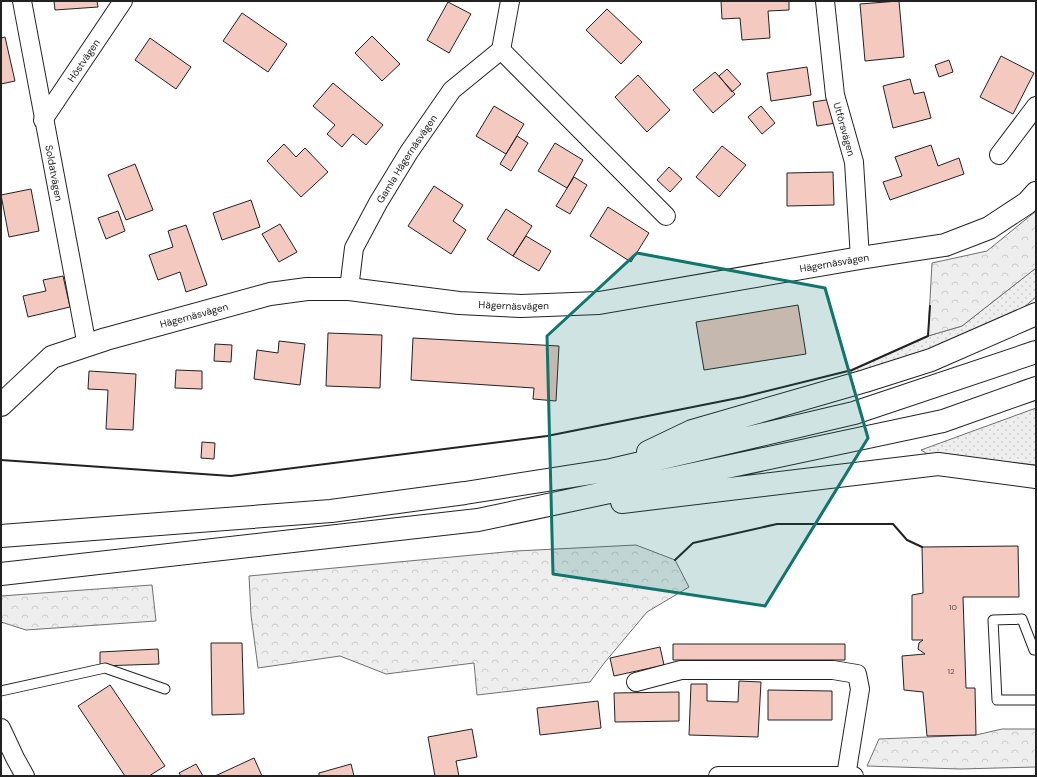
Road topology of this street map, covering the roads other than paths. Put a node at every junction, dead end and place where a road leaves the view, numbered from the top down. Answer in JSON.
{"nodes":[{"id":1,"x":22,"y":1,"type":"edge"},
{"id":2,"x":123,"y":1,"type":"edge"},
{"id":3,"x":510,"y":1,"type":"edge"},
{"id":4,"x":825,"y":1,"type":"edge"},
{"id":5,"x":501,"y":50,"type":"junction"},
{"id":6,"x":1036,"y":106,"type":"edge"},
{"id":7,"x":43,"y":120,"type":"junction"},
{"id":8,"x":999,"y":155,"type":"dead end"},
{"id":9,"x":1036,"y":193,"type":"edge"},
{"id":10,"x":666,"y":216,"type":"dead end"},
{"id":11,"x":860,"y":258,"type":"junction"},
{"id":12,"x":349,"y":289,"type":"junction"},
{"id":13,"x":1036,"y":314,"type":"edge"},
{"id":14,"x":87,"y":346,"type":"junction"},
{"id":15,"x":1036,"y":352,"type":"edge"},
{"id":16,"x":1036,"y":388,"type":"edge"},
{"id":17,"x":1,"y":405,"type":"edge"},
{"id":18,"x":611,"y":470,"type":"junction"},
{"id":19,"x":1036,"y":477,"type":"edge"},
{"id":20,"x":478,"y":520,"type":"junction"},
{"id":21,"x":1,"y":536,"type":"edge"},
{"id":22,"x":1,"y":574,"type":"edge"},
{"id":23,"x":1036,"y":650,"type":"edge"},
{"id":24,"x":636,"y":682,"type":"dead end"},
{"id":25,"x":165,"y":689,"type":"dead end"},
{"id":26,"x":1,"y":691,"type":"edge"},
{"id":27,"x":1036,"y":700,"type":"edge"},
{"id":28,"x":1,"y":728,"type":"edge"},
{"id":29,"x":25,"y":776,"type":"edge"},
{"id":30,"x":718,"y":776,"type":"edge"},
{"id":31,"x":846,"y":776,"type":"edge"},
{"id":32,"x":854,"y":776,"type":"edge"}],
"edges":[{"from":1,"to":7,"type":"street","name":"Soldatvägen"},
{"from":2,"to":7,"type":"street","name":"Höstvägen"},
{"from":3,"to":5,"type":"street"},
{"from":4,"to":11,"type":"street","name":"Utförsvägen"},
{"from":5,"to":10,"type":"street"},
{"from":5,"to":12,"type":"street","name":"Gamla Hägernäsvägen"},
{"from":6,"to":8,"type":"street"},
{"from":7,"to":14,"type":"street","name":"Soldatvägen"},
{"from":9,"to":11,"type":"main road","name":"Hägernäsvägen"},
{"from":11,"to":12,"type":"main road","name":"Hägernäsvägen"},
{"from":12,"to":14,"type":"main road","name":"Hägernäsvägen"},
{"from":13,"to":18,"type":"main road"},
{"from":14,"to":17,"type":"main road","name":"Hägernäsvägen"},
{"from":15,"to":18,"type":"main road"},
{"from":16,"to":20,"type":"main road"},
{"from":18,"to":21,"type":"main road"},
{"from":19,"to":20,"type":"main road"},
{"from":20,"to":22,"type":"main road"},
{"from":23,"to":27,"type":"lane"},
{"from":24,"to":31,"type":"street"},
{"from":25,"to":26,"type":"lane"},
{"from":28,"to":29,"type":"street"},
{"from":30,"to":31,"type":"street"},
{"from":31,"to":32,"type":"street"}]}
